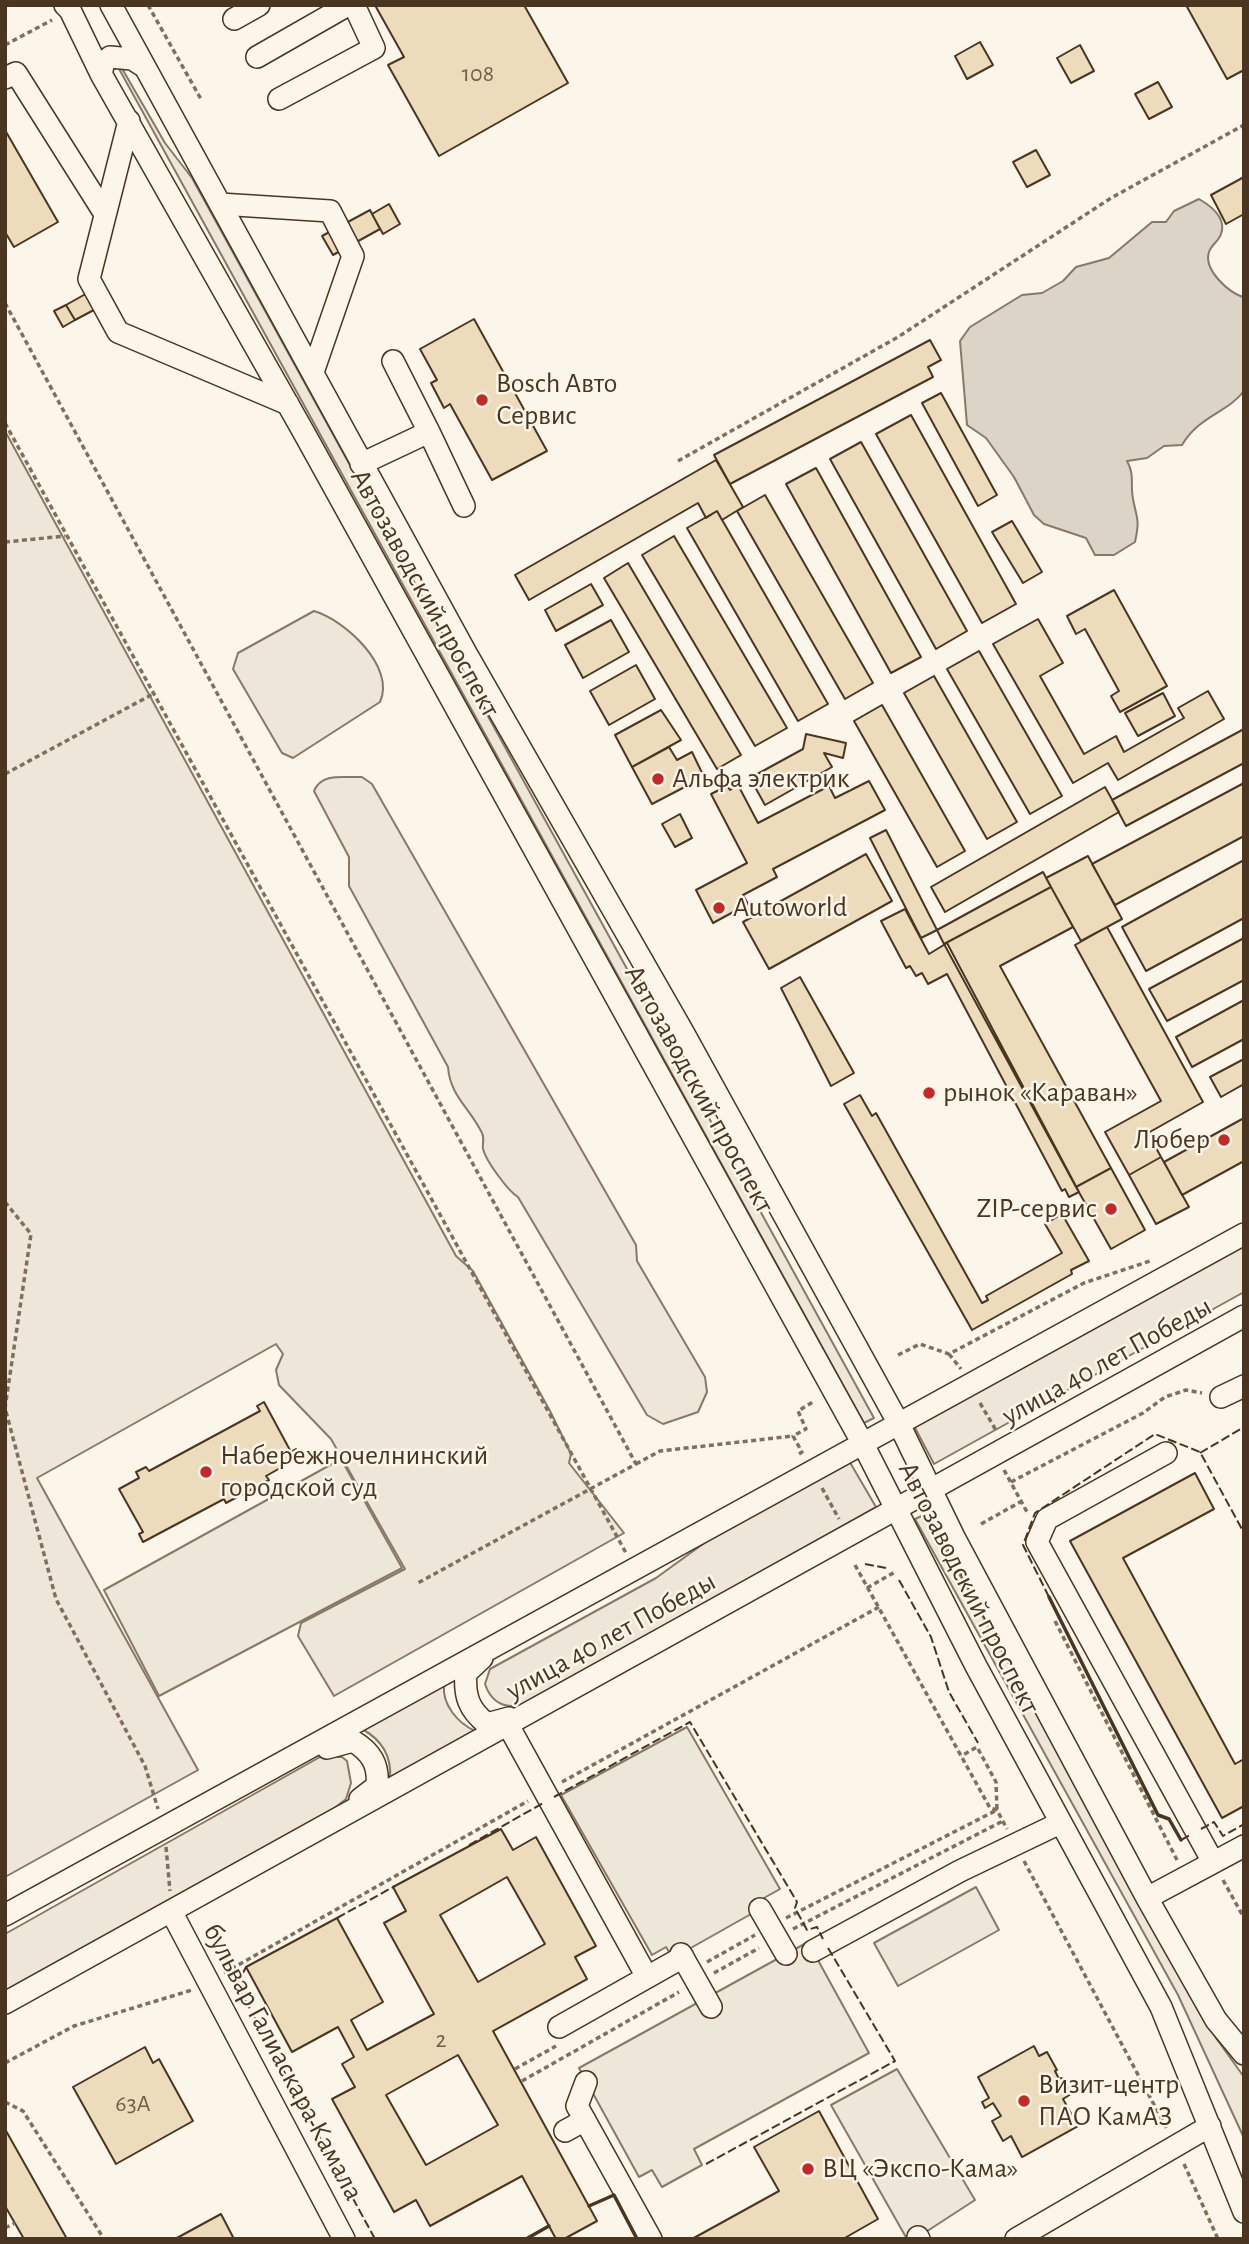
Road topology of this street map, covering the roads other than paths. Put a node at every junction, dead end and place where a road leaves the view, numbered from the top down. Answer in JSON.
{"nodes":[{"id":1,"x":111,"y":5,"type":"edge"},
{"id":2,"x":259,"y":5,"type":"edge"},
{"id":3,"x":348,"y":5,"type":"edge"},
{"id":4,"x":354,"y":5,"type":"edge"},
{"id":5,"x":64,"y":11,"type":"edge"},
{"id":6,"x":234,"y":19,"type":"dead end"},
{"id":7,"x":257,"y":57,"type":"dead end"},
{"id":8,"x":143,"y":66,"type":"junction"},
{"id":9,"x":101,"y":74,"type":"junction"},
{"id":10,"x":5,"y":78,"type":"edge"},
{"id":11,"x":279,"y":99,"type":"dead end"},
{"id":12,"x":129,"y":121,"type":"junction"},
{"id":13,"x":220,"y":204,"type":"junction"},
{"id":14,"x":105,"y":214,"type":"junction"},
{"id":15,"x":393,"y":361,"type":"dead end"},
{"id":16,"x":313,"y":372,"type":"junction"},
{"id":17,"x":288,"y":404,"type":"junction"},
{"id":18,"x":335,"y":415,"type":"junction"},
{"id":19,"x":303,"y":431,"type":"junction"},
{"id":20,"x":429,"y":432,"type":"junction"},
{"id":21,"x":361,"y":464,"type":"junction"},
{"id":22,"x":464,"y":506,"type":"dead end"},
{"id":23,"x":1242,"y":1235,"type":"edge"},
{"id":24,"x":1244,"y":1316,"type":"edge"},
{"id":25,"x":1244,"y":1386,"type":"edge"},
{"id":26,"x":1222,"y":1397,"type":"road end"},
{"id":27,"x":899,"y":1424,"type":"junction"},
{"id":28,"x":863,"y":1444,"type":"junction"},
{"id":29,"x":1166,"y":1453,"type":"dead end"},
{"id":30,"x":931,"y":1490,"type":"junction"},
{"id":31,"x":897,"y":1509,"type":"junction"},
{"id":32,"x":494,"y":1647,"type":"junction"},
{"id":33,"x":531,"y":1712,"type":"junction"},
{"id":34,"x":508,"y":1724,"type":"junction"},
{"id":35,"x":291,"y":1758,"type":"junction"},
{"id":36,"x":1060,"y":1823,"type":"junction"},
{"id":37,"x":328,"y":1824,"type":"junction"},
{"id":38,"x":1244,"y":1846,"type":"edge"},
{"id":39,"x":1213,"y":1862,"type":"junction"},
{"id":40,"x":1147,"y":1898,"type":"junction"},
{"id":41,"x":760,"y":1909,"type":"dead end"},
{"id":42,"x":171,"y":1911,"type":"junction"},
{"id":43,"x":5,"y":1915,"type":"edge"},
{"id":44,"x":813,"y":1951,"type":"dead end"},
{"id":45,"x":786,"y":1954,"type":"dead end"},
{"id":46,"x":647,"y":1977,"type":"junction"},
{"id":47,"x":5,"y":2003,"type":"edge"},
{"id":48,"x":711,"y":2007,"type":"dead end"},
{"id":49,"x":559,"y":2027,"type":"dead end"},
{"id":50,"x":1244,"y":2054,"type":"edge"},
{"id":51,"x":586,"y":2082,"type":"dead end"},
{"id":52,"x":584,"y":2120,"type":"junction"},
{"id":53,"x":1210,"y":2126,"type":"junction"},
{"id":54,"x":565,"y":2132,"type":"dead end"},
{"id":55,"x":1235,"y":2171,"type":"edge"},
{"id":56,"x":1244,"y":2212,"type":"edge"},
{"id":57,"x":344,"y":2239,"type":"edge"},
{"id":58,"x":651,"y":2239,"type":"edge"},
{"id":59,"x":1016,"y":2239,"type":"edge"}],
"edges":[{"from":1,"to":8,"type":"street","name":"Автозаводский проспект"},
{"from":2,"to":6,"type":"street"},
{"from":3,"to":7,"type":"street"},
{"from":4,"to":11,"type":"street"},
{"from":5,"to":9,"type":"street","name":"Автозаводский проспект"},
{"from":8,"to":9,"type":"street"},
{"from":8,"to":13,"type":"street","name":"Автозаводский проспект"},
{"from":9,"to":12,"type":"street","name":"Автозаводский проспект"},
{"from":10,"to":14,"type":"street"},
{"from":12,"to":14,"type":"street"},
{"from":12,"to":17,"type":"street","name":"Автозаводский проспект"},
{"from":13,"to":16,"type":"street","name":"Автозаводский проспект"},
{"from":13,"to":16,"type":"street"},
{"from":14,"to":17,"type":"street"},
{"from":15,"to":20,"type":"street"},
{"from":16,"to":18,"type":"street","name":"Автозаводский проспект"},
{"from":17,"to":19,"type":"street","name":"Автозаводский проспект"},
{"from":18,"to":19,"type":"street"},
{"from":18,"to":21,"type":"street","name":"Автозаводский проспект"},
{"from":19,"to":28,"type":"street","name":"Автозаводский проспект"},
{"from":20,"to":21,"type":"street"},
{"from":20,"to":22,"type":"street"},
{"from":21,"to":27,"type":"street","name":"Автозаводский проспект"},
{"from":23,"to":27,"type":"street","name":"улица 40 лет Победы"},
{"from":24,"to":30,"type":"street","name":"улица 40 лет Победы"},
{"from":25,"to":26,"type":"street"},
{"from":27,"to":28,"type":"street","name":"улица 40 лет Победы"},
{"from":27,"to":30,"type":"street","name":"Автозаводский проспект"},
{"from":28,"to":31,"type":"street","name":"Автозаводский проспект"},
{"from":28,"to":32,"type":"street","name":"улица 40 лет Победы"},
{"from":29,"to":39,"type":"street"},
{"from":30,"to":31,"type":"street","name":"улица 40 лет Победы"},
{"from":30,"to":40,"type":"street","name":"Автозаводский проспект"},
{"from":31,"to":33,"type":"street","name":"улица 40 лет Победы"},
{"from":31,"to":36,"type":"street","name":"Автозаводский проспект"},
{"from":32,"to":33,"type":"street"},
{"from":32,"to":35,"type":"street","name":"улица 40 лет Победы"},
{"from":33,"to":34,"type":"street","name":"улица 40 лет Победы"},
{"from":34,"to":37,"type":"street","name":"улица 40 лет Победы"},
{"from":34,"to":46,"type":"street"},
{"from":35,"to":37,"type":"street"},
{"from":35,"to":43,"type":"street","name":"улица 40 лет Победы"},
{"from":36,"to":44,"type":"street"},
{"from":36,"to":53,"type":"street","name":"Автозаводский проспект"},
{"from":37,"to":42,"type":"street","name":"улица 40 лет Победы"},
{"from":38,"to":39,"type":"street"},
{"from":39,"to":40,"type":"street"},
{"from":40,"to":50,"type":"street","name":"Автозаводский проспект"},
{"from":41,"to":45,"type":"street"},
{"from":42,"to":47,"type":"street","name":"улица 40 лет Победы"},
{"from":42,"to":57,"type":"street","name":"бульвар Галиаскара Камала"},
{"from":46,"to":48,"type":"street"},
{"from":46,"to":49,"type":"street"},
{"from":51,"to":52,"type":"street"},
{"from":52,"to":54,"type":"street"},
{"from":52,"to":58,"type":"street"},
{"from":53,"to":55,"type":"street","name":"Автозаводский проспект"},
{"from":53,"to":59,"type":"street"},
{"from":55,"to":56,"type":"street","name":"Автозаводский проспект"}]}
